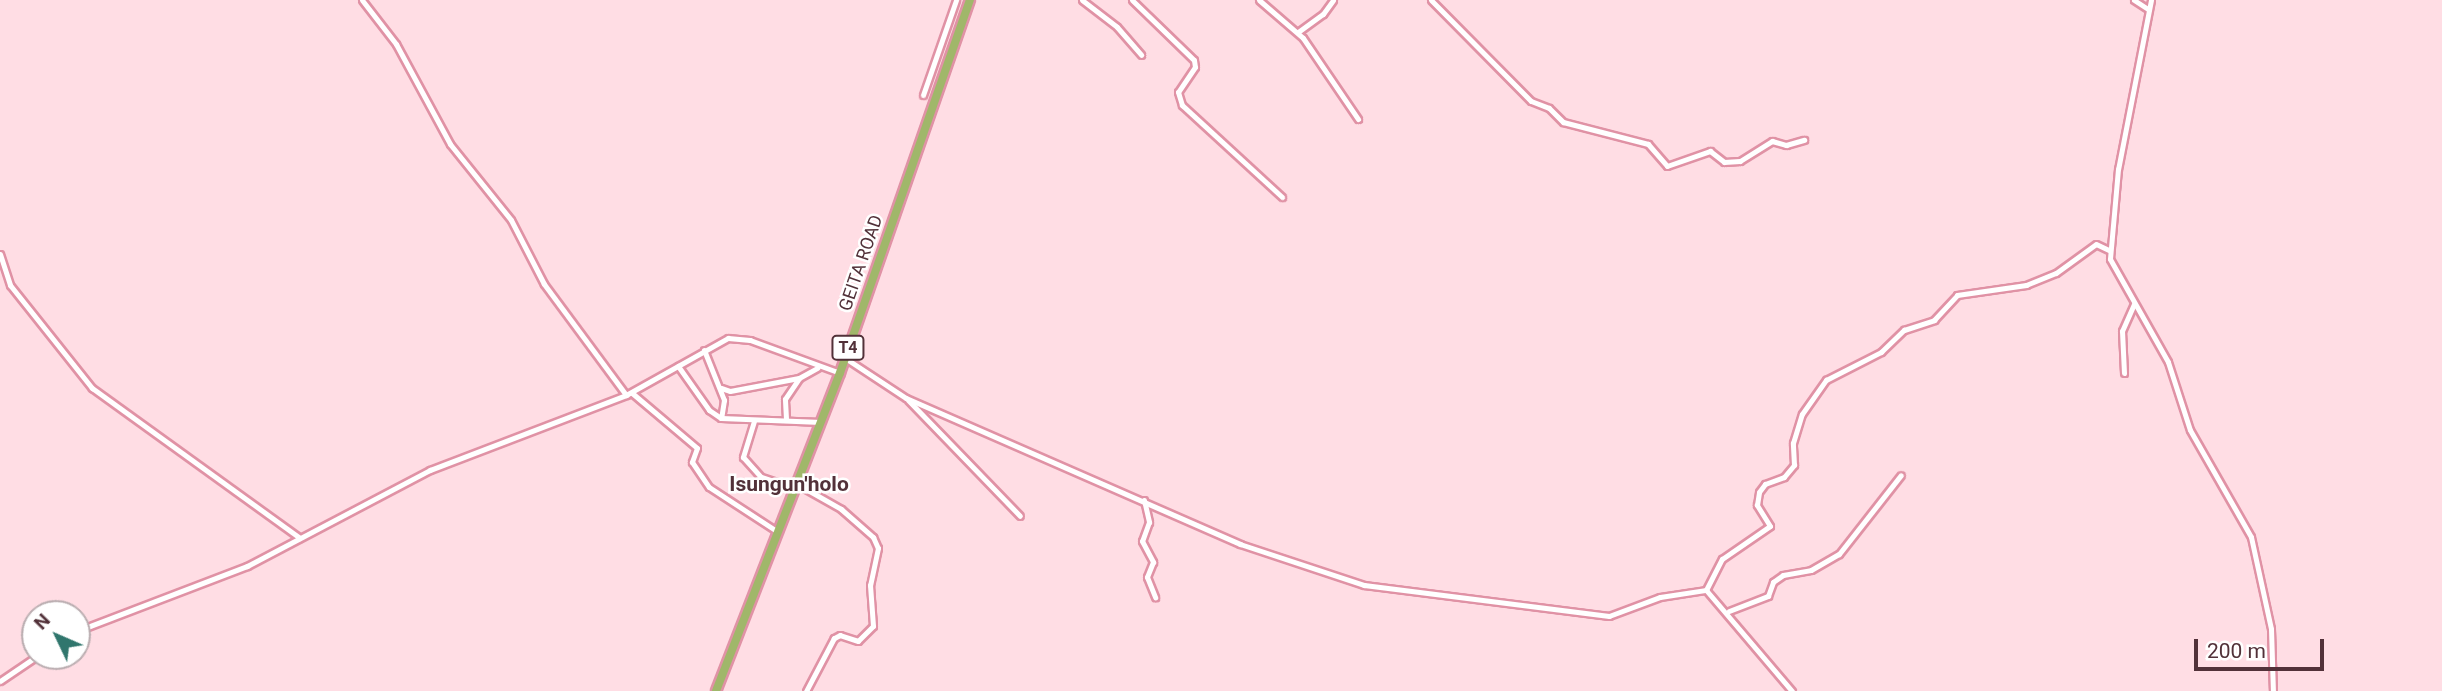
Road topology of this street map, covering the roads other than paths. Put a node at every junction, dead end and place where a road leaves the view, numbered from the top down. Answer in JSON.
{"nodes":[{"id":1,"x":362,"y":0,"type":"edge"},
{"id":2,"x":956,"y":0,"type":"edge"},
{"id":3,"x":970,"y":0,"type":"edge"},
{"id":4,"x":1082,"y":0,"type":"edge"},
{"id":5,"x":1132,"y":0,"type":"edge"},
{"id":6,"x":1259,"y":0,"type":"edge"},
{"id":7,"x":1334,"y":0,"type":"edge"},
{"id":8,"x":1431,"y":0,"type":"edge"},
{"id":9,"x":2134,"y":0,"type":"edge"},
{"id":10,"x":2151,"y":0,"type":"edge"},
{"id":11,"x":2148,"y":9,"type":"junction"},
{"id":12,"x":1298,"y":32,"type":"junction"},
{"id":13,"x":1141,"y":55,"type":"dead end"},
{"id":14,"x":923,"y":95,"type":"dead end"},
{"id":15,"x":1358,"y":119,"type":"dead end"},
{"id":16,"x":1804,"y":140,"type":"dead end"},
{"id":17,"x":1282,"y":197,"type":"dead end"},
{"id":18,"x":2109,"y":250,"type":"junction"},
{"id":19,"x":0,"y":254,"type":"edge"},
{"id":20,"x":2134,"y":304,"type":"junction"},
{"id":21,"x":704,"y":350,"type":"junction"},
{"id":22,"x":845,"y":358,"type":"junction"},
{"id":23,"x":678,"y":366,"type":"junction"},
{"id":24,"x":817,"y":368,"type":"junction"},
{"id":25,"x":840,"y":373,"type":"junction"},
{"id":26,"x":2124,"y":373,"type":"dead end"},
{"id":27,"x":799,"y":378,"type":"junction"},
{"id":28,"x":721,"y":388,"type":"junction"},
{"id":29,"x":629,"y":394,"type":"junction"},
{"id":30,"x":906,"y":398,"type":"junction"},
{"id":31,"x":722,"y":418,"type":"junction"},
{"id":32,"x":786,"y":419,"type":"junction"},
{"id":33,"x":754,"y":421,"type":"junction"},
{"id":34,"x":821,"y":422,"type":"junction"},
{"id":35,"x":1901,"y":475,"type":"dead end"},
{"id":36,"x":796,"y":486,"type":"junction"},
{"id":37,"x":1143,"y":500,"type":"junction"},
{"id":38,"x":1020,"y":516,"type":"dead end"},
{"id":39,"x":778,"y":532,"type":"junction"},
{"id":40,"x":300,"y":538,"type":"junction"},
{"id":41,"x":1706,"y":590,"type":"junction"},
{"id":42,"x":1155,"y":597,"type":"dead end"},
{"id":43,"x":1729,"y":611,"type":"junction"},
{"id":44,"x":91,"y":626,"type":"edge"},
{"id":45,"x":21,"y":667,"type":"edge"},
{"id":46,"x":0,"y":681,"type":"edge"},
{"id":47,"x":716,"y":691,"type":"edge"},
{"id":48,"x":806,"y":691,"type":"edge"},
{"id":49,"x":1791,"y":691,"type":"edge"},
{"id":50,"x":2273,"y":691,"type":"edge"}],
"edges":[{"from":1,"to":29,"type":"street"},
{"from":2,"to":14,"type":"street"},
{"from":3,"to":22,"type":"highway","name":"GEITA ROAD","number":"T4"},
{"from":4,"to":13,"type":"street"},
{"from":5,"to":17,"type":"street"},
{"from":6,"to":12,"type":"street"},
{"from":7,"to":12,"type":"street"},
{"from":8,"to":16,"type":"street"},
{"from":9,"to":11,"type":"street"},
{"from":10,"to":11,"type":"street"},
{"from":11,"to":18,"type":"street"},
{"from":12,"to":15,"type":"street"},
{"from":18,"to":20,"type":"street"},
{"from":18,"to":41,"type":"street"},
{"from":19,"to":40,"type":"street"},
{"from":20,"to":26,"type":"street"},
{"from":20,"to":50,"type":"street"},
{"from":21,"to":23,"type":"street"},
{"from":21,"to":24,"type":"street"},
{"from":21,"to":28,"type":"street"},
{"from":22,"to":25,"type":"highway","name":"GEITA ROAD","number":"T4"},
{"from":22,"to":30,"type":"street"},
{"from":23,"to":29,"type":"street"},
{"from":23,"to":31,"type":"street"},
{"from":24,"to":25,"type":"street"},
{"from":24,"to":27,"type":"street"},
{"from":25,"to":34,"type":"highway","name":"GEITA ROAD","number":"T4"},
{"from":27,"to":28,"type":"street"},
{"from":27,"to":32,"type":"street"},
{"from":28,"to":31,"type":"street"},
{"from":29,"to":39,"type":"street"},
{"from":29,"to":40,"type":"street"},
{"from":30,"to":37,"type":"street"},
{"from":30,"to":38,"type":"street"},
{"from":31,"to":33,"type":"street"},
{"from":32,"to":33,"type":"street"},
{"from":32,"to":34,"type":"street"},
{"from":33,"to":36,"type":"street"},
{"from":34,"to":36,"type":"highway","name":"GEITA ROAD","number":"T4"},
{"from":35,"to":43,"type":"street"},
{"from":36,"to":39,"type":"highway","name":"GEITA ROAD","number":"T4"},
{"from":36,"to":48,"type":"street"},
{"from":37,"to":41,"type":"street"},
{"from":37,"to":42,"type":"street"},
{"from":39,"to":47,"type":"highway","name":"GEITA ROAD","number":"T4"},
{"from":40,"to":44,"type":"street"},
{"from":41,"to":43,"type":"street"},
{"from":43,"to":49,"type":"street"},
{"from":45,"to":46,"type":"street"}]}
